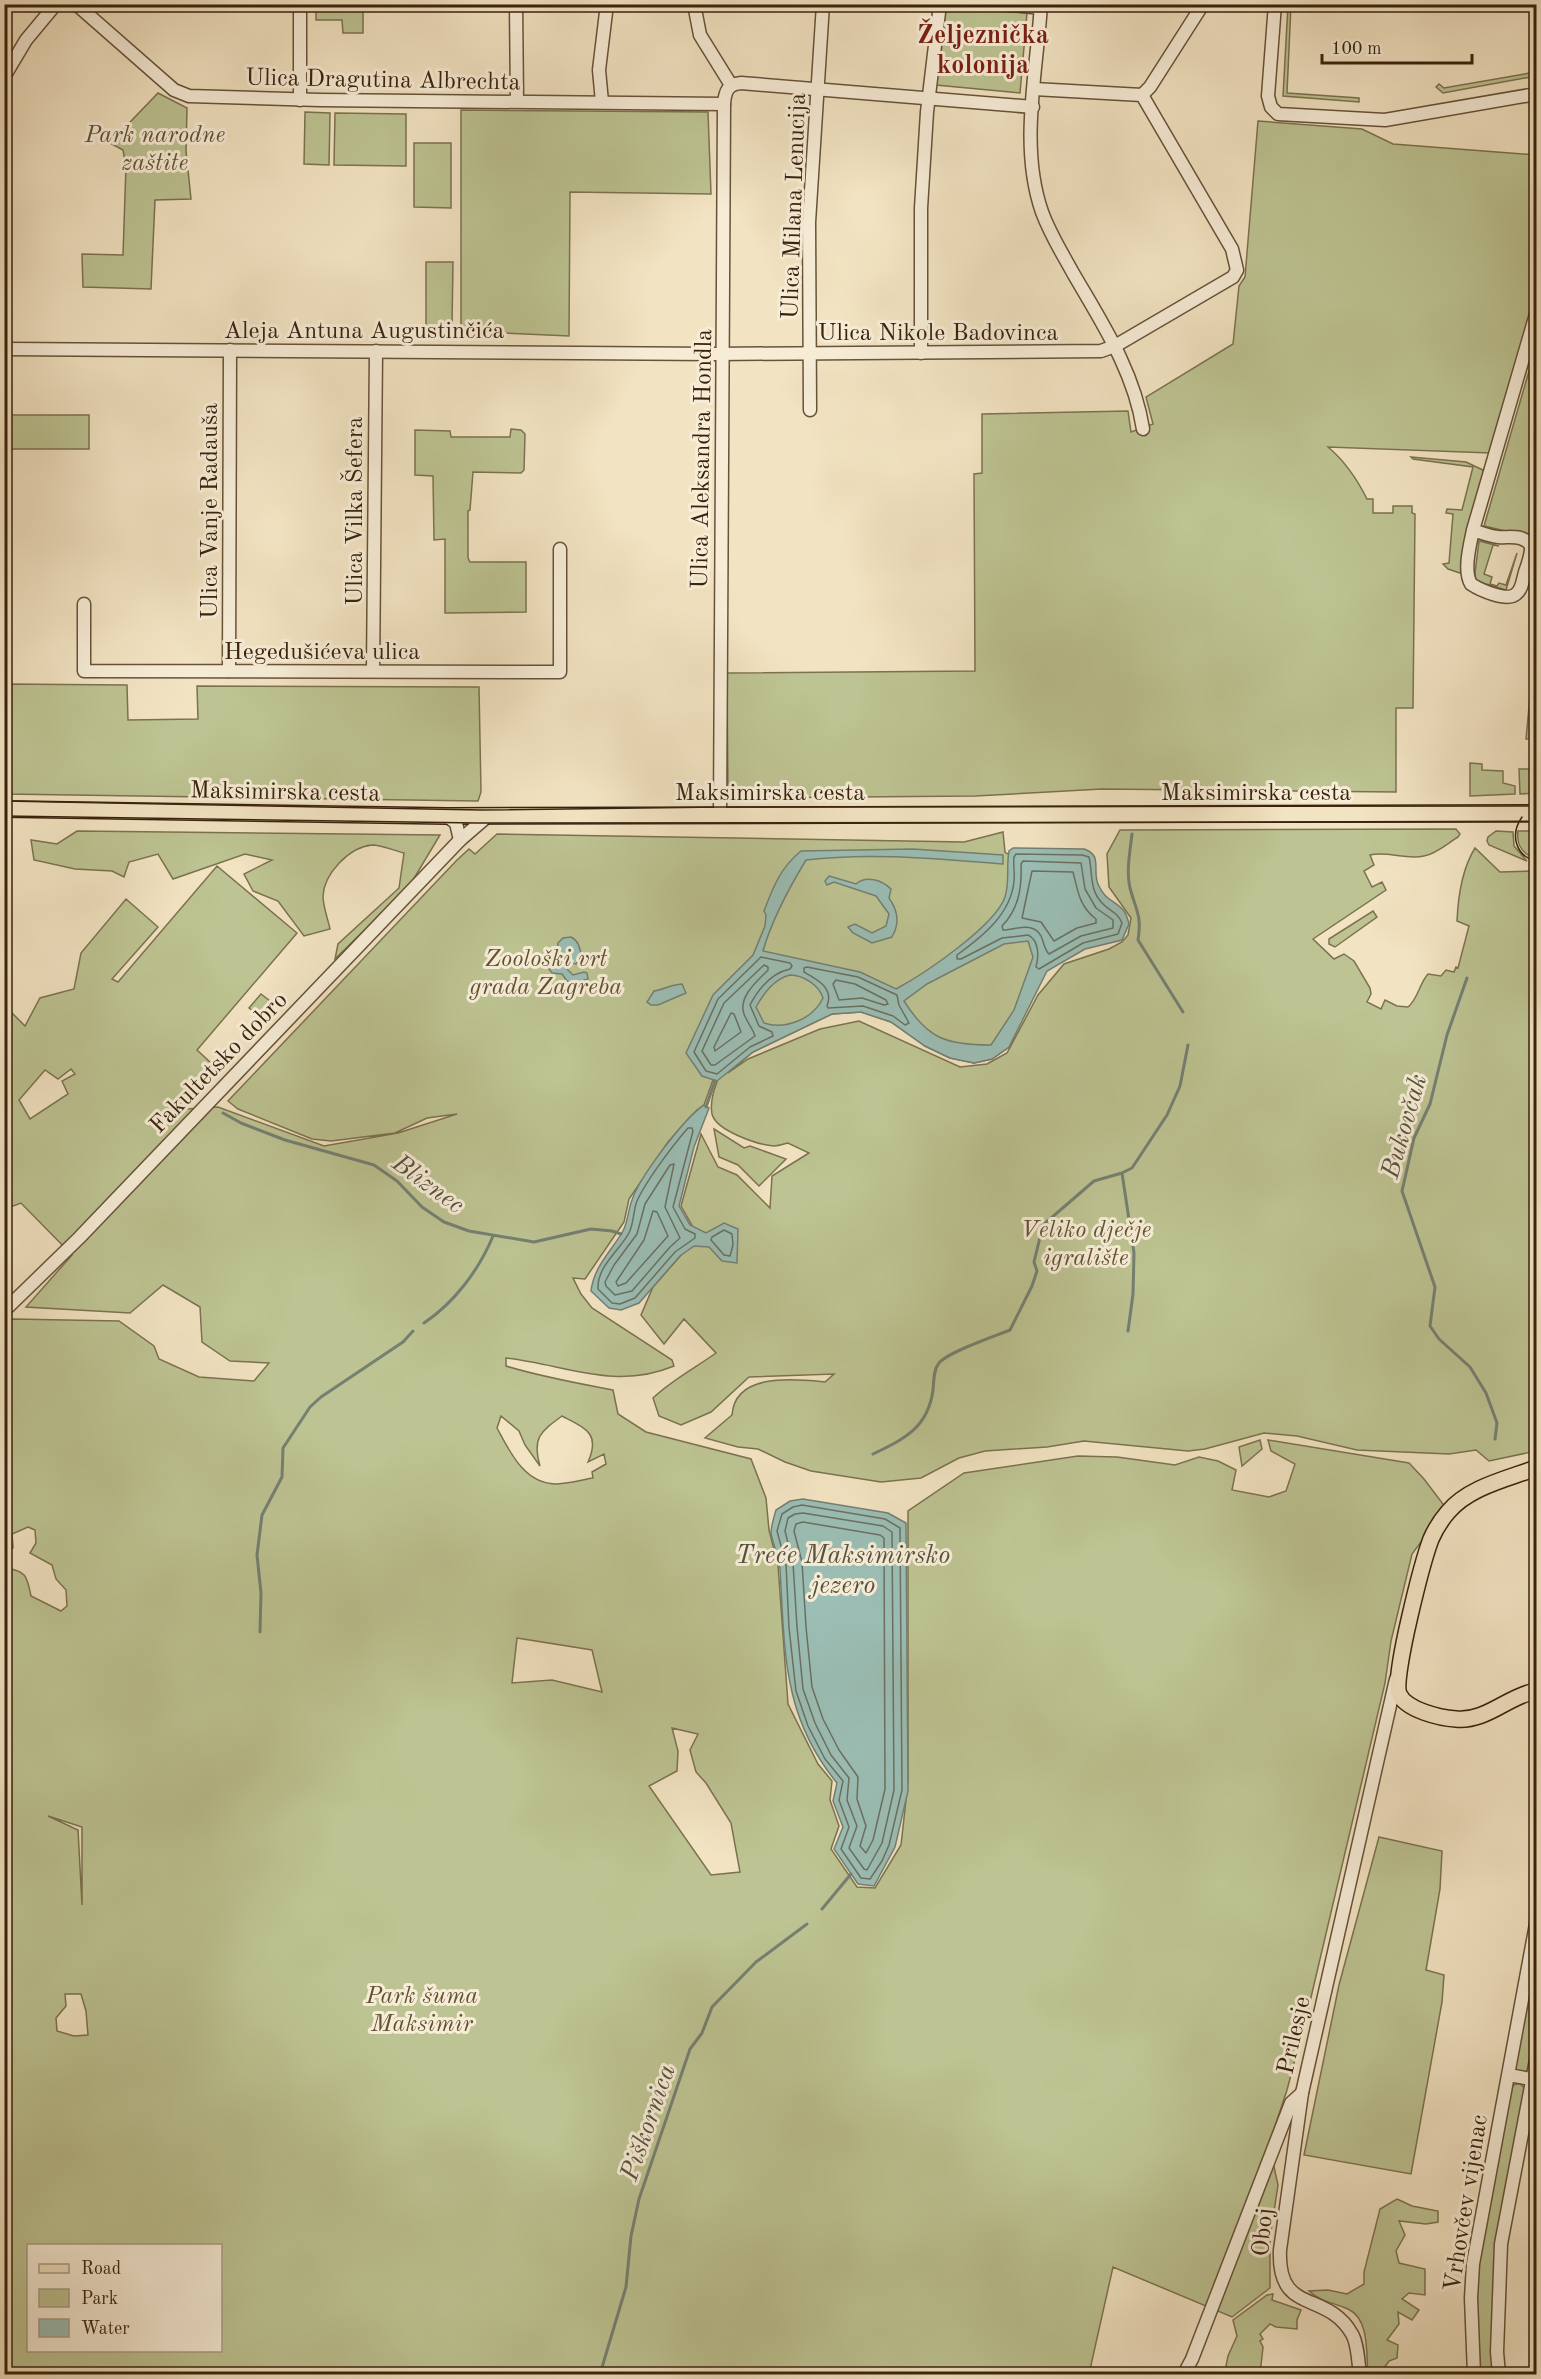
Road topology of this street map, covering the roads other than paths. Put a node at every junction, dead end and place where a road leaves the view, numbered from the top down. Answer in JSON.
{"nodes":[{"id":1,"x":56,"y":4,"type":"edge"},
{"id":2,"x":76,"y":4,"type":"edge"},
{"id":3,"x":300,"y":4,"type":"edge"},
{"id":4,"x":516,"y":4,"type":"edge"},
{"id":5,"x":607,"y":4,"type":"edge"},
{"id":6,"x":694,"y":4,"type":"edge"},
{"id":7,"x":823,"y":4,"type":"edge"},
{"id":8,"x":940,"y":4,"type":"edge"},
{"id":9,"x":1004,"y":4,"type":"edge"},
{"id":10,"x":1203,"y":4,"type":"edge"},
{"id":11,"x":1275,"y":4,"type":"edge"},
{"id":12,"x":1041,"y":6,"type":"edge"},
{"id":13,"x":4,"y":77,"type":"edge"},
{"id":14,"x":731,"y":85,"type":"junction"},
{"id":15,"x":1034,"y":89,"type":"junction"},
{"id":16,"x":817,"y":90,"type":"junction"},
{"id":17,"x":1536,"y":94,"type":"edge"},
{"id":18,"x":1142,"y":95,"type":"junction"},
{"id":19,"x":930,"y":98,"type":"junction"},
{"id":20,"x":300,"y":100,"type":"junction"},
{"id":21,"x":517,"y":101,"type":"junction"},
{"id":22,"x":602,"y":102,"type":"junction"},
{"id":23,"x":724,"y":104,"type":"junction"},
{"id":24,"x":1033,"y":107,"type":"junction"},
{"id":25,"x":1536,"y":314,"type":"edge"},
{"id":26,"x":1115,"y":346,"type":"junction"},
{"id":27,"x":4,"y":349,"type":"edge"},
{"id":28,"x":230,"y":350,"type":"junction"},
{"id":29,"x":376,"y":351,"type":"junction"},
{"id":30,"x":723,"y":353,"type":"junction"},
{"id":31,"x":921,"y":353,"type":"junction"},
{"id":32,"x":810,"y":354,"type":"junction"},
{"id":33,"x":810,"y":410,"type":"dead end"},
{"id":34,"x":1143,"y":429,"type":"dead end"},
{"id":35,"x":1473,"y":530,"type":"junction"},
{"id":36,"x":560,"y":549,"type":"dead end"},
{"id":37,"x":84,"y":604,"type":"dead end"},
{"id":38,"x":229,"y":671,"type":"junction"},
{"id":39,"x":374,"y":671,"type":"junction"},
{"id":40,"x":4,"y":809,"type":"edge"},
{"id":41,"x":1536,"y":813,"type":"edge"},
{"id":42,"x":489,"y":815,"type":"junction"},
{"id":43,"x":720,"y":815,"type":"junction"},
{"id":44,"x":447,"y":816,"type":"junction"},
{"id":45,"x":460,"y":840,"type":"junction"},
{"id":46,"x":4,"y":1311,"type":"edge"},
{"id":47,"x":1536,"y":1468,"type":"edge"},
{"id":48,"x":1398,"y":1674,"type":"junction"},
{"id":49,"x":1536,"y":1691,"type":"edge"},
{"id":50,"x":1413,"y":1707,"type":"junction"},
{"id":51,"x":1387,"y":1722,"type":"junction"},
{"id":52,"x":1536,"y":1924,"type":"edge"},
{"id":53,"x":1536,"y":2060,"type":"edge"},
{"id":54,"x":1509,"y":2075,"type":"junction"},
{"id":55,"x":1535,"y":2080,"type":"edge"},
{"id":56,"x":1302,"y":2093,"type":"junction"},
{"id":57,"x":1184,"y":2374,"type":"edge"},
{"id":58,"x":1360,"y":2374,"type":"edge"},
{"id":59,"x":1474,"y":2374,"type":"edge"},
{"id":60,"x":1499,"y":2374,"type":"edge"}],
"edges":[{"from":1,"to":13,"type":"street"},
{"from":2,"to":20,"type":"street","name":"Ulica Dragutina Albrechta"},
{"from":3,"to":20,"type":"street"},
{"from":4,"to":21,"type":"street"},
{"from":5,"to":22,"type":"street"},
{"from":6,"to":14,"type":"street"},
{"from":7,"to":16,"type":"street","name":"Ulica Milana Lenucija"},
{"from":8,"to":19,"type":"street"},
{"from":9,"to":12,"type":"street"},
{"from":10,"to":18,"type":"street"},
{"from":11,"to":17,"type":"street"},
{"from":12,"to":15,"type":"street"},
{"from":14,"to":16,"type":"street"},
{"from":14,"to":23,"type":"street","name":"Ulica Aleksandra Hondla"},
{"from":15,"to":18,"type":"street"},
{"from":15,"to":24,"type":"street"},
{"from":16,"to":19,"type":"street"},
{"from":16,"to":32,"type":"street","name":"Ulica Milana Lenucija"},
{"from":18,"to":26,"type":"street","name":"Ulica Nikole Badovinca"},
{"from":19,"to":24,"type":"street"},
{"from":19,"to":31,"type":"street"},
{"from":20,"to":21,"type":"street","name":"Ulica Dragutina Albrechta"},
{"from":21,"to":22,"type":"street","name":"Ulica Dragutina Albrechta"},
{"from":22,"to":23,"type":"street","name":"Ulica Dragutina Albrechta"},
{"from":23,"to":30,"type":"street","name":"Ulica Aleksandra Hondla"},
{"from":24,"to":26,"type":"street"},
{"from":25,"to":35,"type":"street"},
{"from":26,"to":31,"type":"street","name":"Ulica Nikole Badovinca"},
{"from":26,"to":34,"type":"street"},
{"from":27,"to":28,"type":"street","name":"Aleja Antuna Augustinčića"},
{"from":28,"to":29,"type":"street","name":"Aleja Antuna Augustinčića"},
{"from":28,"to":38,"type":"street","name":"Ulica Vanje Radauša"},
{"from":29,"to":30,"type":"street","name":"Aleja Antuna Augustinčića"},
{"from":29,"to":39,"type":"street","name":"Ulica Vilka Šefera"},
{"from":30,"to":32,"type":"street","name":"Ulica Nikole Badovinca"},
{"from":30,"to":43,"type":"street","name":"Ulica Aleksandra Hondla"},
{"from":31,"to":32,"type":"street","name":"Ulica Nikole Badovinca"},
{"from":32,"to":33,"type":"street","name":"Ulica Milana Lenucija"},
{"from":35,"to":35,"type":"street"},
{"from":36,"to":39,"type":"street","name":"Hegedušićeva ulica"},
{"from":37,"to":38,"type":"street","name":"Hegedušićeva ulica"},
{"from":38,"to":39,"type":"street","name":"Hegedušićeva ulica"},
{"from":40,"to":44,"type":"main road","name":"Maksimirska cesta"},
{"from":41,"to":43,"type":"main road","name":"Maksimirska cesta"},
{"from":42,"to":43,"type":"main road","name":"Maksimirska cesta"},
{"from":42,"to":44,"type":"main road","name":"Maksimirska cesta"},
{"from":42,"to":45,"type":"street","name":"Fakultetsko dobro"},
{"from":44,"to":45,"type":"street"},
{"from":45,"to":46,"type":"street","name":"Fakultetsko dobro"},
{"from":47,"to":48,"type":"main road","name":"Prilesje"},
{"from":48,"to":50,"type":"main road","name":"Prilesje"},
{"from":48,"to":51,"type":"street","name":"Prilesje"},
{"from":49,"to":50,"type":"main road"},
{"from":50,"to":51,"type":"street"},
{"from":51,"to":56,"type":"street","name":"Prilesje"},
{"from":52,"to":54,"type":"street","name":"Vrhovčev vijenac"},
{"from":53,"to":55,"type":"street","name":"Vrhovčev vijenac"},
{"from":54,"to":55,"type":"street"},
{"from":54,"to":59,"type":"street","name":"Vrhovčev vijenac"},
{"from":55,"to":60,"type":"street","name":"Vrhovčev vijenac"},
{"from":56,"to":57,"type":"street","name":"Prilesje"},
{"from":56,"to":58,"type":"street","name":"Oboj"}]}
